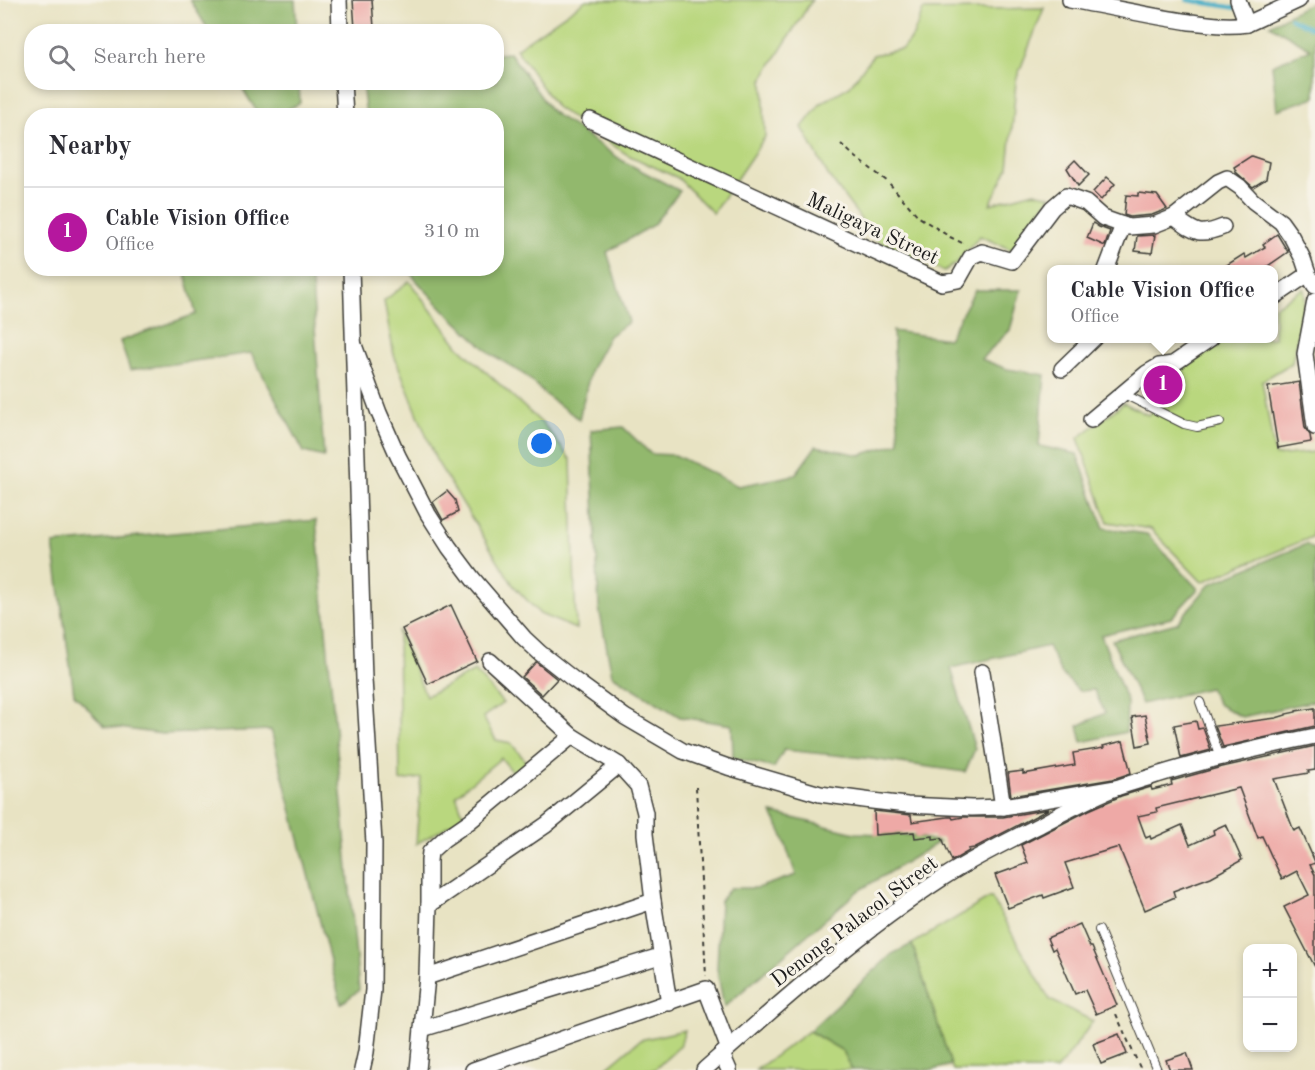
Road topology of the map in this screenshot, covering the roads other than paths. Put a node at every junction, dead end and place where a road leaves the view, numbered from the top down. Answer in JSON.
{"nodes":[{"id":1,"x":339,"y":0,"type":"edge"},
{"id":2,"x":1070,"y":0,"type":"edge"},
{"id":3,"x":1238,"y":0,"type":"edge"},
{"id":4,"x":1299,"y":0,"type":"edge"},
{"id":5,"x":340,"y":24,"type":"edge"},
{"id":6,"x":1247,"y":24,"type":"junction"},
{"id":7,"x":343,"y":90,"type":"edge"},
{"id":8,"x":345,"y":108,"type":"edge"},
{"id":9,"x":590,"y":120,"type":"dead end"},
{"id":10,"x":1174,"y":217,"type":"junction"},
{"id":11,"x":1123,"y":225,"type":"junction"},
{"id":12,"x":1223,"y":227,"type":"dead end"},
{"id":13,"x":1108,"y":265,"type":"edge"},
{"id":14,"x":351,"y":276,"type":"edge"},
{"id":15,"x":1312,"y":280,"type":"edge"},
{"id":16,"x":1278,"y":295,"type":"edge"},
{"id":17,"x":1315,"y":301,"type":"edge"},
{"id":18,"x":1090,"y":343,"type":"edge"},
{"id":19,"x":1205,"y":343,"type":"edge"},
{"id":20,"x":354,"y":345,"type":"junction"},
{"id":21,"x":1062,"y":369,"type":"dead end"},
{"id":22,"x":1121,"y":393,"type":"junction"},
{"id":23,"x":1091,"y":420,"type":"dead end"},
{"id":24,"x":1221,"y":422,"type":"dead end"},
{"id":25,"x":1315,"y":427,"type":"edge"},
{"id":26,"x":490,"y":661,"type":"dead end"},
{"id":27,"x":982,"y":672,"type":"dead end"},
{"id":28,"x":1200,"y":702,"type":"dead end"},
{"id":29,"x":572,"y":736,"type":"junction"},
{"id":30,"x":1315,"y":736,"type":"edge"},
{"id":31,"x":1220,"y":757,"type":"junction"},
{"id":32,"x":619,"y":765,"type":"junction"},
{"id":33,"x":1116,"y":788,"type":"junction"},
{"id":34,"x":1003,"y":807,"type":"junction"},
{"id":35,"x":652,"y":901,"type":"junction"},
{"id":36,"x":429,"y":905,"type":"junction"},
{"id":37,"x":1099,"y":930,"type":"dead end"},
{"id":38,"x":660,"y":956,"type":"junction"},
{"id":39,"x":427,"y":977,"type":"junction"},
{"id":40,"x":669,"y":1003,"type":"junction"},
{"id":41,"x":422,"y":1029,"type":"junction"},
{"id":42,"x":725,"y":1051,"type":"junction"},
{"id":43,"x":362,"y":1070,"type":"edge"},
{"id":44,"x":418,"y":1070,"type":"edge"},
{"id":45,"x":473,"y":1070,"type":"edge"},
{"id":46,"x":704,"y":1070,"type":"edge"},
{"id":47,"x":729,"y":1070,"type":"edge"},
{"id":48,"x":1157,"y":1070,"type":"edge"}],
"edges":[{"from":1,"to":5,"type":"street"},
{"from":2,"to":6,"type":"street"},
{"from":3,"to":6,"type":"street"},
{"from":4,"to":6,"type":"street"},
{"from":7,"to":8,"type":"street"},
{"from":9,"to":11,"type":"street","name":"Maligaya Street"},
{"from":10,"to":11,"type":"street"},
{"from":10,"to":12,"type":"street"},
{"from":10,"to":15,"type":"street"},
{"from":11,"to":13,"type":"street"},
{"from":14,"to":20,"type":"street"},
{"from":15,"to":16,"type":"street"},
{"from":17,"to":25,"type":"street"},
{"from":18,"to":21,"type":"street"},
{"from":19,"to":22,"type":"street"},
{"from":20,"to":34,"type":"street"},
{"from":20,"to":43,"type":"street"},
{"from":22,"to":23,"type":"street"},
{"from":22,"to":24,"type":"lane"},
{"from":26,"to":29,"type":"street"},
{"from":27,"to":34,"type":"street"},
{"from":28,"to":31,"type":"lane"},
{"from":29,"to":32,"type":"street"},
{"from":29,"to":36,"type":"street"},
{"from":30,"to":31,"type":"street","name":"Denong Palacol Street"},
{"from":31,"to":33,"type":"street","name":"Denong Palacol Street"},
{"from":32,"to":35,"type":"street"},
{"from":32,"to":36,"type":"street"},
{"from":33,"to":34,"type":"street"},
{"from":33,"to":42,"type":"street","name":"Denong Palacol Street"},
{"from":35,"to":38,"type":"street"},
{"from":35,"to":39,"type":"street"},
{"from":36,"to":39,"type":"street"},
{"from":37,"to":48,"type":"lane"},
{"from":38,"to":40,"type":"street"},
{"from":38,"to":41,"type":"street"},
{"from":39,"to":41,"type":"street"},
{"from":40,"to":42,"type":"street"},
{"from":40,"to":45,"type":"street"},
{"from":41,"to":44,"type":"street"},
{"from":42,"to":46,"type":"street","name":"Denong Palacol Street"},
{"from":42,"to":47,"type":"street"}]}
